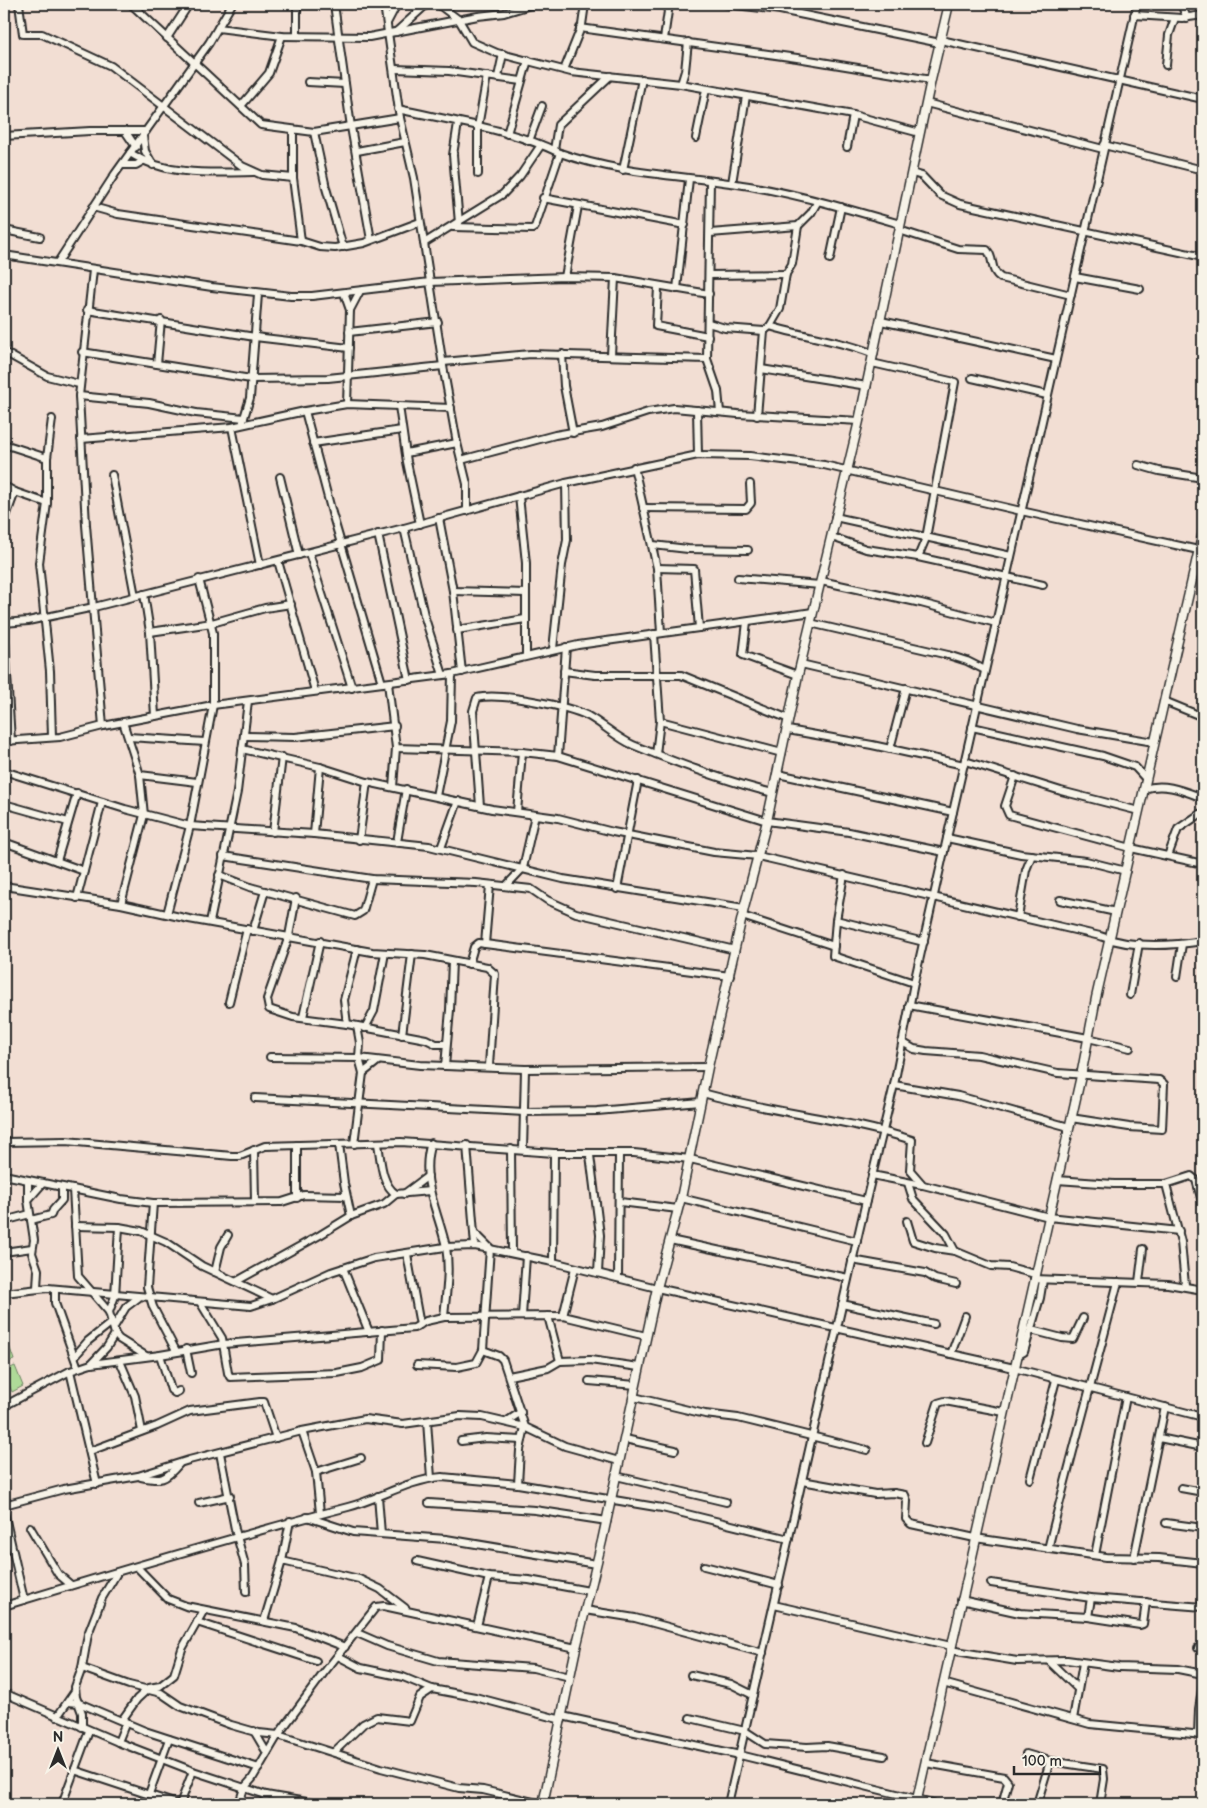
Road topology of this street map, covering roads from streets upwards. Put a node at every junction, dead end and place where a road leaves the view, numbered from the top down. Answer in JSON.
{"nodes":[{"id":1,"x":19,"y":4,"type":"edge"},
{"id":2,"x":131,"y":4,"type":"edge"},
{"id":3,"x":188,"y":4,"type":"edge"},
{"id":4,"x":232,"y":4,"type":"edge"},
{"id":5,"x":297,"y":4,"type":"edge"},
{"id":6,"x":334,"y":4,"type":"edge"},
{"id":7,"x":384,"y":4,"type":"edge"},
{"id":8,"x":397,"y":4,"type":"edge"},
{"id":9,"x":427,"y":4,"type":"edge"},
{"id":10,"x":438,"y":4,"type":"edge"},
{"id":11,"x":534,"y":4,"type":"edge"},
{"id":12,"x":586,"y":4,"type":"edge"},
{"id":13,"x":669,"y":4,"type":"edge"},
{"id":14,"x":726,"y":4,"type":"edge"},
{"id":15,"x":748,"y":4,"type":"edge"},
{"id":16,"x":950,"y":4,"type":"edge"},
{"id":17,"x":1137,"y":4,"type":"edge"},
{"id":18,"x":1181,"y":4,"type":"edge"},
{"id":19,"x":1134,"y":15,"type":"junction"},
{"id":20,"x":1203,"y":15,"type":"edge"},
{"id":21,"x":1175,"y":18,"type":"junction"},
{"id":22,"x":1187,"y":18,"type":"junction"},
{"id":23,"x":458,"y":20,"type":"junction"},
{"id":24,"x":387,"y":24,"type":"junction"},
{"id":25,"x":218,"y":28,"type":"junction"},
{"id":26,"x":580,"y":28,"type":"junction"},
{"id":27,"x":396,"y":32,"type":"junction"},
{"id":28,"x":297,"y":35,"type":"junction"},
{"id":29,"x":388,"y":35,"type":"junction"},
{"id":30,"x":282,"y":36,"type":"junction"},
{"id":31,"x":339,"y":37,"type":"junction"},
{"id":32,"x":167,"y":38,"type":"junction"},
{"id":33,"x":664,"y":39,"type":"junction"},
{"id":34,"x":688,"y":42,"type":"junction"},
{"id":35,"x":941,"y":42,"type":"junction"},
{"id":36,"x":503,"y":54,"type":"junction"},
{"id":37,"x":528,"y":60,"type":"junction"},
{"id":38,"x":195,"y":62,"type":"junction"},
{"id":39,"x":1166,"y":65,"type":"dead end"},
{"id":40,"x":394,"y":69,"type":"junction"},
{"id":41,"x":564,"y":70,"type":"junction"},
{"id":42,"x":487,"y":76,"type":"junction"},
{"id":43,"x":610,"y":76,"type":"junction"},
{"id":44,"x":498,"y":77,"type":"junction"},
{"id":45,"x":642,"y":79,"type":"junction"},
{"id":46,"x":931,"y":80,"type":"junction"},
{"id":47,"x":1118,"y":80,"type":"junction"},
{"id":48,"x":521,"y":81,"type":"junction"},
{"id":49,"x":308,"y":82,"type":"dead end"},
{"id":50,"x":345,"y":84,"type":"junction"},
{"id":51,"x":681,"y":84,"type":"junction"},
{"id":52,"x":706,"y":89,"type":"junction"},
{"id":53,"x":746,"y":96,"type":"junction"},
{"id":54,"x":1203,"y":99,"type":"edge"},
{"id":55,"x":926,"y":103,"type":"junction"},
{"id":56,"x":241,"y":106,"type":"junction"},
{"id":57,"x":542,"y":106,"type":"dead end"},
{"id":58,"x":163,"y":107,"type":"junction"},
{"id":59,"x":398,"y":109,"type":"junction"},
{"id":60,"x":853,"y":115,"type":"junction"},
{"id":61,"x":400,"y":118,"type":"junction"},
{"id":62,"x":458,"y":123,"type":"junction"},
{"id":63,"x":351,"y":127,"type":"junction"},
{"id":64,"x":478,"y":127,"type":"junction"},
{"id":65,"x":125,"y":131,"type":"junction"},
{"id":66,"x":292,"y":131,"type":"junction"},
{"id":67,"x":314,"y":132,"type":"junction"},
{"id":68,"x":920,"y":133,"type":"junction"},
{"id":69,"x":144,"y":134,"type":"junction"},
{"id":70,"x":507,"y":134,"type":"junction"},
{"id":71,"x":4,"y":136,"type":"edge"},
{"id":72,"x":696,"y":138,"type":"dead end"},
{"id":73,"x":529,"y":141,"type":"junction"},
{"id":74,"x":405,"y":142,"type":"junction"},
{"id":75,"x":541,"y":145,"type":"junction"},
{"id":76,"x":136,"y":147,"type":"junction"},
{"id":77,"x":847,"y":147,"type":"dead end"},
{"id":78,"x":1104,"y":147,"type":"junction"},
{"id":79,"x":357,"y":151,"type":"junction"},
{"id":80,"x":557,"y":152,"type":"junction"},
{"id":81,"x":130,"y":153,"type":"junction"},
{"id":82,"x":143,"y":162,"type":"junction"},
{"id":83,"x":122,"y":165,"type":"junction"},
{"id":84,"x":153,"y":165,"type":"junction"},
{"id":85,"x":623,"y":170,"type":"junction"},
{"id":86,"x":1203,"y":170,"type":"edge"},
{"id":87,"x":252,"y":172,"type":"junction"},
{"id":88,"x":912,"y":173,"type":"junction"},
{"id":89,"x":478,"y":174,"type":"dead end"},
{"id":90,"x":293,"y":178,"type":"junction"},
{"id":91,"x":689,"y":179,"type":"junction"},
{"id":92,"x":710,"y":180,"type":"junction"},
{"id":93,"x":732,"y":183,"type":"junction"},
{"id":94,"x":543,"y":198,"type":"junction"},
{"id":95,"x":818,"y":201,"type":"junction"},
{"id":96,"x":578,"y":206,"type":"junction"},
{"id":97,"x":93,"y":207,"type":"junction"},
{"id":98,"x":840,"y":207,"type":"junction"},
{"id":99,"x":420,"y":222,"type":"junction"},
{"id":100,"x":456,"y":225,"type":"junction"},
{"id":101,"x":685,"y":225,"type":"junction"},
{"id":102,"x":798,"y":226,"type":"junction"},
{"id":103,"x":900,"y":227,"type":"junction"},
{"id":104,"x":4,"y":230,"type":"edge"},
{"id":105,"x":1084,"y":232,"type":"junction"},
{"id":106,"x":710,"y":233,"type":"junction"},
{"id":107,"x":40,"y":237,"type":"dead end"},
{"id":108,"x":371,"y":240,"type":"junction"},
{"id":109,"x":301,"y":241,"type":"junction"},
{"id":110,"x":424,"y":243,"type":"junction"},
{"id":111,"x":343,"y":247,"type":"junction"},
{"id":112,"x":4,"y":255,"type":"edge"},
{"id":113,"x":1203,"y":257,"type":"edge"},
{"id":114,"x":830,"y":258,"type":"dead end"},
{"id":115,"x":58,"y":262,"type":"junction"},
{"id":116,"x":92,"y":270,"type":"junction"},
{"id":117,"x":786,"y":274,"type":"junction"},
{"id":118,"x":709,"y":275,"type":"junction"},
{"id":119,"x":565,"y":277,"type":"junction"},
{"id":120,"x":1074,"y":277,"type":"junction"},
{"id":121,"x":616,"y":278,"type":"junction"},
{"id":122,"x":430,"y":282,"type":"junction"},
{"id":123,"x":658,"y":287,"type":"junction"},
{"id":124,"x":677,"y":289,"type":"junction"},
{"id":125,"x":1140,"y":289,"type":"dead end"},
{"id":126,"x":360,"y":290,"type":"junction"},
{"id":127,"x":344,"y":293,"type":"junction"},
{"id":128,"x":258,"y":294,"type":"junction"},
{"id":129,"x":709,"y":294,"type":"junction"},
{"id":130,"x":1071,"y":295,"type":"junction"},
{"id":131,"x":88,"y":310,"type":"junction"},
{"id":132,"x":350,"y":310,"type":"junction"},
{"id":133,"x":161,"y":320,"type":"junction"},
{"id":134,"x":881,"y":320,"type":"junction"},
{"id":135,"x":438,"y":322,"type":"junction"},
{"id":136,"x":708,"y":323,"type":"junction"},
{"id":137,"x":770,"y":326,"type":"junction"},
{"id":138,"x":764,"y":331,"type":"junction"},
{"id":139,"x":349,"y":332,"type":"junction"},
{"id":140,"x":708,"y":336,"type":"junction"},
{"id":141,"x":255,"y":337,"type":"junction"},
{"id":142,"x":349,"y":348,"type":"junction"},
{"id":143,"x":4,"y":352,"type":"edge"},
{"id":144,"x":82,"y":352,"type":"junction"},
{"id":145,"x":562,"y":354,"type":"junction"},
{"id":146,"x":874,"y":354,"type":"junction"},
{"id":147,"x":611,"y":356,"type":"junction"},
{"id":148,"x":707,"y":358,"type":"junction"},
{"id":149,"x":1056,"y":359,"type":"junction"},
{"id":150,"x":872,"y":363,"type":"junction"},
{"id":151,"x":157,"y":364,"type":"junction"},
{"id":152,"x":443,"y":364,"type":"junction"},
{"id":153,"x":761,"y":369,"type":"junction"},
{"id":154,"x":349,"y":376,"type":"junction"},
{"id":155,"x":972,"y":378,"type":"dead end"},
{"id":156,"x":251,"y":379,"type":"junction"},
{"id":157,"x":80,"y":384,"type":"junction"},
{"id":158,"x":867,"y":386,"type":"junction"},
{"id":159,"x":79,"y":396,"type":"junction"},
{"id":160,"x":1047,"y":396,"type":"junction"},
{"id":161,"x":347,"y":404,"type":"junction"},
{"id":162,"x":399,"y":406,"type":"junction"},
{"id":163,"x":451,"y":408,"type":"junction"},
{"id":164,"x":697,"y":410,"type":"junction"},
{"id":165,"x":305,"y":411,"type":"junction"},
{"id":166,"x":720,"y":412,"type":"junction"},
{"id":167,"x":757,"y":416,"type":"junction"},
{"id":168,"x":244,"y":418,"type":"junction"},
{"id":169,"x":52,"y":419,"type":"dead end"},
{"id":170,"x":859,"y":421,"type":"junction"},
{"id":171,"x":241,"y":425,"type":"junction"},
{"id":172,"x":232,"y":427,"type":"junction"},
{"id":173,"x":402,"y":430,"type":"junction"},
{"id":174,"x":573,"y":433,"type":"junction"},
{"id":175,"x":81,"y":439,"type":"junction"},
{"id":176,"x":313,"y":443,"type":"junction"},
{"id":177,"x":457,"y":443,"type":"junction"},
{"id":178,"x":4,"y":444,"type":"edge"},
{"id":179,"x":406,"y":453,"type":"junction"},
{"id":180,"x":698,"y":455,"type":"junction"},
{"id":181,"x":47,"y":458,"type":"junction"},
{"id":182,"x":461,"y":460,"type":"junction"},
{"id":183,"x":1138,"y":465,"type":"dead end"},
{"id":184,"x":634,"y":467,"type":"junction"},
{"id":185,"x":847,"y":469,"type":"junction"},
{"id":186,"x":112,"y":475,"type":"dead end"},
{"id":187,"x":280,"y":477,"type":"dead end"},
{"id":188,"x":1203,"y":478,"type":"edge"},
{"id":189,"x":566,"y":482,"type":"junction"},
{"id":190,"x":750,"y":484,"type":"dead end"},
{"id":191,"x":4,"y":486,"type":"edge"},
{"id":192,"x":937,"y":491,"type":"junction"},
{"id":193,"x":15,"y":492,"type":"junction"},
{"id":194,"x":519,"y":496,"type":"junction"},
{"id":195,"x":47,"y":503,"type":"junction"},
{"id":196,"x":643,"y":508,"type":"junction"},
{"id":197,"x":467,"y":511,"type":"junction"},
{"id":198,"x":1021,"y":511,"type":"junction"},
{"id":199,"x":836,"y":517,"type":"junction"},
{"id":200,"x":439,"y":518,"type":"junction"},
{"id":201,"x":4,"y":522,"type":"edge"},
{"id":202,"x":420,"y":524,"type":"junction"},
{"id":203,"x":404,"y":528,"type":"junction"},
{"id":204,"x":1203,"y":532,"type":"edge"},
{"id":205,"x":378,"y":534,"type":"junction"},
{"id":206,"x":832,"y":537,"type":"junction"},
{"id":207,"x":926,"y":538,"type":"junction"},
{"id":208,"x":341,"y":544,"type":"junction"},
{"id":209,"x":653,"y":545,"type":"junction"},
{"id":210,"x":748,"y":550,"type":"dead end"},
{"id":211,"x":1201,"y":551,"type":"edge"},
{"id":212,"x":309,"y":553,"type":"junction"},
{"id":213,"x":299,"y":555,"type":"junction"},
{"id":214,"x":1011,"y":556,"type":"junction"},
{"id":215,"x":918,"y":557,"type":"junction"},
{"id":216,"x":278,"y":561,"type":"junction"},
{"id":217,"x":260,"y":565,"type":"junction"},
{"id":218,"x":657,"y":568,"type":"junction"},
{"id":219,"x":738,"y":578,"type":"dead end"},
{"id":220,"x":1006,"y":578,"type":"junction"},
{"id":221,"x":199,"y":579,"type":"junction"},
{"id":222,"x":820,"y":583,"type":"junction"},
{"id":223,"x":1043,"y":585,"type":"dead end"},
{"id":224,"x":453,"y":591,"type":"junction"},
{"id":225,"x":525,"y":593,"type":"junction"},
{"id":226,"x":144,"y":594,"type":"junction"},
{"id":227,"x":135,"y":596,"type":"junction"},
{"id":228,"x":291,"y":604,"type":"junction"},
{"id":229,"x":94,"y":607,"type":"junction"},
{"id":230,"x":813,"y":612,"type":"junction"},
{"id":231,"x":45,"y":618,"type":"junction"},
{"id":232,"x":526,"y":619,"type":"junction"},
{"id":233,"x":747,"y":622,"type":"junction"},
{"id":234,"x":810,"y":622,"type":"junction"},
{"id":235,"x":212,"y":623,"type":"junction"},
{"id":236,"x":996,"y":623,"type":"junction"},
{"id":237,"x":4,"y":624,"type":"edge"},
{"id":238,"x":698,"y":628,"type":"junction"},
{"id":239,"x":457,"y":630,"type":"junction"},
{"id":240,"x":150,"y":632,"type":"junction"},
{"id":241,"x":662,"y":633,"type":"junction"},
{"id":242,"x":654,"y":634,"type":"junction"},
{"id":243,"x":566,"y":647,"type":"junction"},
{"id":244,"x":554,"y":649,"type":"junction"},
{"id":245,"x":526,"y":656,"type":"junction"},
{"id":246,"x":801,"y":664,"type":"junction"},
{"id":247,"x":985,"y":670,"type":"junction"},
{"id":248,"x":564,"y":671,"type":"junction"},
{"id":249,"x":462,"y":672,"type":"junction"},
{"id":250,"x":452,"y":674,"type":"junction"},
{"id":251,"x":443,"y":675,"type":"junction"},
{"id":252,"x":798,"y":675,"type":"junction"},
{"id":253,"x":655,"y":677,"type":"junction"},
{"id":254,"x":409,"y":680,"type":"junction"},
{"id":255,"x":385,"y":683,"type":"junction"},
{"id":256,"x":352,"y":688,"type":"junction"},
{"id":257,"x":906,"y":688,"type":"junction"},
{"id":258,"x":314,"y":692,"type":"junction"},
{"id":259,"x":248,"y":701,"type":"junction"},
{"id":260,"x":1164,"y":701,"type":"junction"},
{"id":261,"x":977,"y":705,"type":"junction"},
{"id":262,"x":212,"y":706,"type":"junction"},
{"id":263,"x":561,"y":707,"type":"junction"},
{"id":264,"x":155,"y":716,"type":"junction"},
{"id":265,"x":1203,"y":717,"type":"edge"},
{"id":266,"x":789,"y":719,"type":"junction"},
{"id":267,"x":660,"y":721,"type":"junction"},
{"id":268,"x":123,"y":722,"type":"junction"},
{"id":269,"x":103,"y":726,"type":"junction"},
{"id":270,"x":395,"y":726,"type":"junction"},
{"id":271,"x":972,"y":727,"type":"junction"},
{"id":272,"x":788,"y":730,"type":"junction"},
{"id":273,"x":244,"y":736,"type":"junction"},
{"id":274,"x":52,"y":737,"type":"junction"},
{"id":275,"x":129,"y":737,"type":"junction"},
{"id":276,"x":4,"y":741,"type":"edge"},
{"id":277,"x":11,"y":741,"type":"junction"},
{"id":278,"x":205,"y":742,"type":"junction"},
{"id":279,"x":1154,"y":742,"type":"junction"},
{"id":280,"x":396,"y":748,"type":"junction"},
{"id":281,"x":447,"y":748,"type":"junction"},
{"id":282,"x":242,"y":749,"type":"junction"},
{"id":283,"x":890,"y":749,"type":"junction"},
{"id":284,"x":476,"y":750,"type":"junction"},
{"id":285,"x":522,"y":752,"type":"junction"},
{"id":286,"x":782,"y":753,"type":"junction"},
{"id":287,"x":656,"y":754,"type":"junction"},
{"id":288,"x":558,"y":756,"type":"junction"},
{"id":289,"x":282,"y":757,"type":"junction"},
{"id":290,"x":964,"y":763,"type":"junction"},
{"id":291,"x":320,"y":767,"type":"junction"},
{"id":292,"x":4,"y":771,"type":"edge"},
{"id":293,"x":778,"y":774,"type":"junction"},
{"id":294,"x":140,"y":775,"type":"junction"},
{"id":295,"x":1014,"y":776,"type":"junction"},
{"id":296,"x":1146,"y":779,"type":"junction"},
{"id":297,"x":638,"y":780,"type":"junction"},
{"id":298,"x":197,"y":782,"type":"junction"},
{"id":299,"x":367,"y":782,"type":"junction"},
{"id":300,"x":393,"y":787,"type":"junction"},
{"id":301,"x":1144,"y":789,"type":"junction"},
{"id":302,"x":406,"y":790,"type":"junction"},
{"id":303,"x":773,"y":792,"type":"junction"},
{"id":304,"x":77,"y":793,"type":"junction"},
{"id":305,"x":436,"y":796,"type":"junction"},
{"id":306,"x":1203,"y":798,"type":"edge"},
{"id":307,"x":458,"y":801,"type":"junction"},
{"id":308,"x":102,"y":802,"type":"junction"},
{"id":309,"x":4,"y":804,"type":"edge"},
{"id":310,"x":480,"y":806,"type":"junction"},
{"id":311,"x":1139,"y":811,"type":"junction"},
{"id":312,"x":517,"y":812,"type":"junction"},
{"id":313,"x":953,"y":812,"type":"junction"},
{"id":314,"x":1203,"y":812,"type":"edge"},
{"id":315,"x":144,"y":815,"type":"junction"},
{"id":316,"x":535,"y":815,"type":"junction"},
{"id":317,"x":767,"y":821,"type":"junction"},
{"id":318,"x":68,"y":822,"type":"junction"},
{"id":319,"x":190,"y":826,"type":"junction"},
{"id":320,"x":230,"y":829,"type":"junction"},
{"id":321,"x":273,"y":832,"type":"junction"},
{"id":322,"x":314,"y":834,"type":"junction"},
{"id":323,"x":627,"y":834,"type":"junction"},
{"id":324,"x":947,"y":838,"type":"junction"},
{"id":325,"x":359,"y":840,"type":"junction"},
{"id":326,"x":4,"y":842,"type":"edge"},
{"id":327,"x":397,"y":842,"type":"junction"},
{"id":328,"x":441,"y":848,"type":"junction"},
{"id":329,"x":1131,"y":848,"type":"junction"},
{"id":330,"x":944,"y":852,"type":"junction"},
{"id":331,"x":223,"y":856,"type":"junction"},
{"id":332,"x":758,"y":856,"type":"junction"},
{"id":333,"x":1032,"y":856,"type":"junction"},
{"id":334,"x":1168,"y":856,"type":"junction"},
{"id":335,"x":57,"y":861,"type":"junction"},
{"id":336,"x":1203,"y":864,"type":"edge"},
{"id":337,"x":523,"y":868,"type":"junction"},
{"id":338,"x":1126,"y":870,"type":"junction"},
{"id":339,"x":84,"y":871,"type":"junction"},
{"id":340,"x":219,"y":875,"type":"junction"},
{"id":341,"x":844,"y":875,"type":"junction"},
{"id":342,"x":372,"y":879,"type":"junction"},
{"id":343,"x":490,"y":884,"type":"junction"},
{"id":344,"x":4,"y":886,"type":"edge"},
{"id":345,"x":506,"y":886,"type":"junction"},
{"id":346,"x":616,"y":889,"type":"junction"},
{"id":347,"x":265,"y":891,"type":"junction"},
{"id":348,"x":77,"y":898,"type":"junction"},
{"id":349,"x":296,"y":898,"type":"junction"},
{"id":350,"x":934,"y":898,"type":"junction"},
{"id":351,"x":1060,"y":900,"type":"dead end"},
{"id":352,"x":121,"y":904,"type":"junction"},
{"id":353,"x":744,"y":908,"type":"junction"},
{"id":354,"x":1116,"y":912,"type":"junction"},
{"id":355,"x":167,"y":914,"type":"junction"},
{"id":356,"x":742,"y":916,"type":"junction"},
{"id":357,"x":1018,"y":917,"type":"junction"},
{"id":358,"x":836,"y":920,"type":"junction"},
{"id":359,"x":210,"y":922,"type":"junction"},
{"id":360,"x":250,"y":930,"type":"junction"},
{"id":361,"x":289,"y":936,"type":"junction"},
{"id":362,"x":1110,"y":940,"type":"junction"},
{"id":363,"x":320,"y":941,"type":"junction"},
{"id":364,"x":1203,"y":941,"type":"edge"},
{"id":365,"x":924,"y":942,"type":"junction"},
{"id":366,"x":1139,"y":943,"type":"junction"},
{"id":367,"x":485,"y":944,"type":"junction"},
{"id":368,"x":1182,"y":944,"type":"junction"},
{"id":369,"x":834,"y":946,"type":"junction"},
{"id":370,"x":357,"y":949,"type":"junction"},
{"id":371,"x":735,"y":950,"type":"junction"},
{"id":372,"x":386,"y":953,"type":"junction"},
{"id":373,"x":412,"y":954,"type":"junction"},
{"id":374,"x":452,"y":960,"type":"junction"},
{"id":375,"x":469,"y":964,"type":"junction"},
{"id":376,"x":730,"y":976,"type":"junction"},
{"id":377,"x":1177,"y":977,"type":"dead end"},
{"id":378,"x":914,"y":983,"type":"junction"},
{"id":379,"x":1130,"y":995,"type":"dead end"},
{"id":380,"x":229,"y":1002,"type":"dead end"},
{"id":381,"x":909,"y":1004,"type":"junction"},
{"id":382,"x":303,"y":1017,"type":"junction"},
{"id":383,"x":347,"y":1024,"type":"junction"},
{"id":384,"x":357,"y":1026,"type":"junction"},
{"id":385,"x":365,"y":1028,"type":"junction"},
{"id":386,"x":402,"y":1035,"type":"junction"},
{"id":387,"x":1088,"y":1038,"type":"junction"},
{"id":388,"x":902,"y":1042,"type":"junction"},
{"id":389,"x":446,"y":1044,"type":"junction"},
{"id":390,"x":1130,"y":1048,"type":"dead end"},
{"id":391,"x":270,"y":1057,"type":"dead end"},
{"id":392,"x":359,"y":1058,"type":"junction"},
{"id":393,"x":378,"y":1061,"type":"junction"},
{"id":394,"x":445,"y":1066,"type":"junction"},
{"id":395,"x":489,"y":1066,"type":"junction"},
{"id":396,"x":708,"y":1067,"type":"junction"},
{"id":397,"x":526,"y":1069,"type":"junction"},
{"id":398,"x":363,"y":1073,"type":"junction"},
{"id":399,"x":1081,"y":1076,"type":"junction"},
{"id":400,"x":894,"y":1085,"type":"junction"},
{"id":401,"x":703,"y":1093,"type":"junction"},
{"id":402,"x":254,"y":1098,"type":"dead end"},
{"id":403,"x":701,"y":1102,"type":"junction"},
{"id":404,"x":359,"y":1103,"type":"junction"},
{"id":405,"x":524,"y":1112,"type":"junction"},
{"id":406,"x":1071,"y":1118,"type":"junction"},
{"id":407,"x":1069,"y":1127,"type":"junction"},
{"id":408,"x":882,"y":1133,"type":"junction"},
{"id":409,"x":4,"y":1142,"type":"edge"},
{"id":410,"x":419,"y":1142,"type":"junction"},
{"id":411,"x":431,"y":1143,"type":"junction"},
{"id":412,"x":339,"y":1144,"type":"junction"},
{"id":413,"x":354,"y":1144,"type":"junction"},
{"id":414,"x":378,"y":1144,"type":"junction"},
{"id":415,"x":297,"y":1145,"type":"junction"},
{"id":416,"x":467,"y":1145,"type":"junction"},
{"id":417,"x":512,"y":1149,"type":"junction"},
{"id":418,"x":254,"y":1150,"type":"junction"},
{"id":419,"x":524,"y":1150,"type":"junction"},
{"id":420,"x":554,"y":1153,"type":"junction"},
{"id":421,"x":619,"y":1154,"type":"junction"},
{"id":422,"x":590,"y":1155,"type":"junction"},
{"id":423,"x":427,"y":1156,"type":"junction"},
{"id":424,"x":690,"y":1159,"type":"junction"},
{"id":425,"x":4,"y":1175,"type":"edge"},
{"id":426,"x":872,"y":1175,"type":"junction"},
{"id":427,"x":428,"y":1176,"type":"junction"},
{"id":428,"x":28,"y":1180,"type":"junction"},
{"id":429,"x":1057,"y":1180,"type":"junction"},
{"id":430,"x":43,"y":1183,"type":"junction"},
{"id":431,"x":908,"y":1183,"type":"junction"},
{"id":432,"x":1166,"y":1184,"type":"junction"},
{"id":433,"x":924,"y":1185,"type":"junction"},
{"id":434,"x":62,"y":1187,"type":"junction"},
{"id":435,"x":73,"y":1189,"type":"junction"},
{"id":436,"x":430,"y":1191,"type":"junction"},
{"id":437,"x":396,"y":1194,"type":"junction"},
{"id":438,"x":404,"y":1194,"type":"junction"},
{"id":439,"x":346,"y":1196,"type":"junction"},
{"id":440,"x":296,"y":1198,"type":"junction"},
{"id":441,"x":681,"y":1198,"type":"junction"},
{"id":442,"x":28,"y":1200,"type":"junction"},
{"id":443,"x":255,"y":1201,"type":"junction"},
{"id":444,"x":866,"y":1201,"type":"junction"},
{"id":445,"x":620,"y":1202,"type":"junction"},
{"id":446,"x":153,"y":1203,"type":"junction"},
{"id":447,"x":1203,"y":1205,"type":"edge"},
{"id":448,"x":678,"y":1210,"type":"junction"},
{"id":449,"x":351,"y":1216,"type":"junction"},
{"id":450,"x":31,"y":1217,"type":"junction"},
{"id":451,"x":1049,"y":1217,"type":"junction"},
{"id":452,"x":906,"y":1220,"type":"dead end"},
{"id":453,"x":4,"y":1221,"type":"edge"},
{"id":454,"x":75,"y":1226,"type":"junction"},
{"id":455,"x":119,"y":1227,"type":"junction"},
{"id":456,"x":1179,"y":1231,"type":"junction"},
{"id":457,"x":475,"y":1233,"type":"junction"},
{"id":458,"x":152,"y":1235,"type":"junction"},
{"id":459,"x":228,"y":1235,"type":"dead end"},
{"id":460,"x":670,"y":1240,"type":"junction"},
{"id":461,"x":856,"y":1241,"type":"junction"},
{"id":462,"x":475,"y":1246,"type":"junction"},
{"id":463,"x":446,"y":1247,"type":"junction"},
{"id":464,"x":32,"y":1248,"type":"junction"},
{"id":465,"x":490,"y":1248,"type":"junction"},
{"id":466,"x":1143,"y":1249,"type":"dead end"},
{"id":467,"x":955,"y":1251,"type":"junction"},
{"id":468,"x":4,"y":1252,"type":"edge"},
{"id":469,"x":512,"y":1253,"type":"junction"},
{"id":470,"x":406,"y":1254,"type":"junction"},
{"id":471,"x":526,"y":1256,"type":"junction"},
{"id":472,"x":852,"y":1260,"type":"junction"},
{"id":473,"x":553,"y":1262,"type":"junction"},
{"id":474,"x":343,"y":1268,"type":"junction"},
{"id":475,"x":575,"y":1268,"type":"junction"},
{"id":476,"x":215,"y":1272,"type":"junction"},
{"id":477,"x":598,"y":1273,"type":"junction"},
{"id":478,"x":1035,"y":1276,"type":"junction"},
{"id":479,"x":618,"y":1278,"type":"junction"},
{"id":480,"x":848,"y":1278,"type":"junction"},
{"id":481,"x":1043,"y":1280,"type":"junction"},
{"id":482,"x":237,"y":1281,"type":"junction"},
{"id":483,"x":81,"y":1282,"type":"junction"},
{"id":484,"x":1118,"y":1282,"type":"junction"},
{"id":485,"x":1139,"y":1282,"type":"junction"},
{"id":486,"x":956,"y":1284,"type":"dead end"},
{"id":487,"x":1185,"y":1285,"type":"junction"},
{"id":488,"x":37,"y":1288,"type":"junction"},
{"id":489,"x":146,"y":1288,"type":"junction"},
{"id":490,"x":657,"y":1288,"type":"junction"},
{"id":491,"x":55,"y":1289,"type":"junction"},
{"id":492,"x":1203,"y":1290,"type":"edge"},
{"id":493,"x":77,"y":1291,"type":"junction"},
{"id":494,"x":4,"y":1293,"type":"edge"},
{"id":495,"x":94,"y":1294,"type":"junction"},
{"id":496,"x":115,"y":1296,"type":"junction"},
{"id":497,"x":138,"y":1297,"type":"junction"},
{"id":498,"x":149,"y":1298,"type":"junction"},
{"id":499,"x":272,"y":1299,"type":"junction"},
{"id":500,"x":200,"y":1302,"type":"junction"},
{"id":501,"x":842,"y":1304,"type":"junction"},
{"id":502,"x":108,"y":1312,"type":"junction"},
{"id":503,"x":485,"y":1315,"type":"junction"},
{"id":504,"x":444,"y":1316,"type":"junction"},
{"id":505,"x":522,"y":1316,"type":"junction"},
{"id":506,"x":548,"y":1316,"type":"junction"},
{"id":507,"x":563,"y":1316,"type":"junction"},
{"id":508,"x":965,"y":1316,"type":"dead end"},
{"id":509,"x":1082,"y":1318,"type":"dead end"},
{"id":510,"x":934,"y":1324,"type":"dead end"},
{"id":511,"x":420,"y":1325,"type":"junction"},
{"id":512,"x":114,"y":1328,"type":"junction"},
{"id":513,"x":836,"y":1329,"type":"junction"},
{"id":514,"x":382,"y":1330,"type":"junction"},
{"id":515,"x":1031,"y":1330,"type":"junction"},
{"id":516,"x":369,"y":1332,"type":"junction"},
{"id":517,"x":646,"y":1336,"type":"junction"},
{"id":518,"x":224,"y":1344,"type":"junction"},
{"id":519,"x":186,"y":1350,"type":"junction"},
{"id":520,"x":483,"y":1350,"type":"junction"},
{"id":521,"x":176,"y":1351,"type":"junction"},
{"id":522,"x":951,"y":1354,"type":"junction"},
{"id":523,"x":74,"y":1356,"type":"junction"},
{"id":524,"x":147,"y":1356,"type":"junction"},
{"id":525,"x":160,"y":1356,"type":"junction"},
{"id":526,"x":1017,"y":1356,"type":"junction"},
{"id":527,"x":120,"y":1361,"type":"junction"},
{"id":528,"x":560,"y":1361,"type":"junction"},
{"id":529,"x":92,"y":1364,"type":"junction"},
{"id":530,"x":417,"y":1365,"type":"dead end"},
{"id":531,"x":639,"y":1367,"type":"junction"},
{"id":532,"x":78,"y":1368,"type":"junction"},
{"id":533,"x":1014,"y":1368,"type":"junction"},
{"id":534,"x":70,"y":1371,"type":"junction"},
{"id":535,"x":191,"y":1373,"type":"dead end"},
{"id":536,"x":509,"y":1376,"type":"junction"},
{"id":537,"x":1056,"y":1380,"type":"junction"},
{"id":538,"x":589,"y":1381,"type":"dead end"},
{"id":539,"x":636,"y":1385,"type":"junction"},
{"id":540,"x":1089,"y":1388,"type":"junction"},
{"id":541,"x":179,"y":1391,"type":"dead end"},
{"id":542,"x":634,"y":1397,"type":"junction"},
{"id":543,"x":1126,"y":1397,"type":"junction"},
{"id":544,"x":4,"y":1406,"type":"edge"},
{"id":545,"x":1165,"y":1407,"type":"junction"},
{"id":546,"x":520,"y":1412,"type":"junction"},
{"id":547,"x":1004,"y":1412,"type":"junction"},
{"id":548,"x":1203,"y":1417,"type":"edge"},
{"id":549,"x":141,"y":1420,"type":"junction"},
{"id":550,"x":427,"y":1421,"type":"junction"},
{"id":551,"x":506,"y":1422,"type":"junction"},
{"id":552,"x":156,"y":1426,"type":"junction"},
{"id":553,"x":525,"y":1427,"type":"junction"},
{"id":554,"x":142,"y":1431,"type":"junction"},
{"id":555,"x":302,"y":1431,"type":"junction"},
{"id":556,"x":276,"y":1438,"type":"junction"},
{"id":557,"x":813,"y":1438,"type":"junction"},
{"id":558,"x":1158,"y":1438,"type":"junction"},
{"id":559,"x":624,"y":1439,"type":"junction"},
{"id":560,"x":461,"y":1440,"type":"dead end"},
{"id":561,"x":522,"y":1440,"type":"junction"},
{"id":562,"x":925,"y":1443,"type":"dead end"},
{"id":563,"x":1203,"y":1447,"type":"edge"},
{"id":564,"x":675,"y":1450,"type":"dead end"},
{"id":565,"x":867,"y":1450,"type":"dead end"},
{"id":566,"x":90,"y":1451,"type":"junction"},
{"id":567,"x":220,"y":1453,"type":"junction"},
{"id":568,"x":361,"y":1458,"type":"dead end"},
{"id":569,"x":619,"y":1460,"type":"junction"},
{"id":570,"x":180,"y":1463,"type":"junction"},
{"id":571,"x":316,"y":1472,"type":"junction"},
{"id":572,"x":138,"y":1476,"type":"junction"},
{"id":573,"x":616,"y":1476,"type":"junction"},
{"id":574,"x":431,"y":1478,"type":"junction"},
{"id":575,"x":1030,"y":1479,"type":"dead end"},
{"id":576,"x":802,"y":1481,"type":"junction"},
{"id":577,"x":97,"y":1484,"type":"junction"},
{"id":578,"x":518,"y":1484,"type":"junction"},
{"id":579,"x":1181,"y":1488,"type":"dead end"},
{"id":580,"x":1203,"y":1492,"type":"edge"},
{"id":581,"x":4,"y":1496,"type":"edge"},
{"id":582,"x":230,"y":1496,"type":"junction"},
{"id":583,"x":378,"y":1496,"type":"junction"},
{"id":584,"x":612,"y":1500,"type":"junction"},
{"id":585,"x":726,"y":1502,"type":"dead end"},
{"id":586,"x":199,"y":1503,"type":"dead end"},
{"id":587,"x":429,"y":1503,"type":"dead end"},
{"id":588,"x":6,"y":1505,"type":"edge"},
{"id":589,"x":4,"y":1512,"type":"edge"},
{"id":590,"x":320,"y":1513,"type":"junction"},
{"id":591,"x":306,"y":1517,"type":"junction"},
{"id":592,"x":290,"y":1521,"type":"junction"},
{"id":593,"x":607,"y":1521,"type":"junction"},
{"id":594,"x":1166,"y":1523,"type":"dead end"},
{"id":595,"x":30,"y":1528,"type":"dead end"},
{"id":596,"x":1203,"y":1528,"type":"edge"},
{"id":597,"x":381,"y":1534,"type":"junction"},
{"id":598,"x":237,"y":1537,"type":"junction"},
{"id":599,"x":975,"y":1538,"type":"junction"},
{"id":600,"x":789,"y":1539,"type":"junction"},
{"id":601,"x":1048,"y":1549,"type":"junction"},
{"id":602,"x":1094,"y":1555,"type":"junction"},
{"id":603,"x":1134,"y":1558,"type":"junction"},
{"id":604,"x":282,"y":1561,"type":"junction"},
{"id":605,"x":417,"y":1561,"type":"dead end"},
{"id":606,"x":1203,"y":1563,"type":"edge"},
{"id":607,"x":596,"y":1564,"type":"junction"},
{"id":608,"x":704,"y":1566,"type":"dead end"},
{"id":609,"x":137,"y":1567,"type":"junction"},
{"id":610,"x":117,"y":1572,"type":"junction"},
{"id":611,"x":99,"y":1577,"type":"junction"},
{"id":612,"x":489,"y":1577,"type":"junction"},
{"id":613,"x":991,"y":1583,"type":"dead end"},
{"id":614,"x":71,"y":1585,"type":"junction"},
{"id":615,"x":779,"y":1585,"type":"junction"},
{"id":616,"x":108,"y":1586,"type":"junction"},
{"id":617,"x":589,"y":1591,"type":"junction"},
{"id":618,"x":246,"y":1592,"type":"dead end"},
{"id":619,"x":1091,"y":1598,"type":"junction"},
{"id":620,"x":24,"y":1600,"type":"junction"},
{"id":621,"x":961,"y":1600,"type":"junction"},
{"id":622,"x":1146,"y":1602,"type":"junction"},
{"id":623,"x":774,"y":1605,"type":"junction"},
{"id":624,"x":4,"y":1606,"type":"edge"},
{"id":625,"x":1203,"y":1607,"type":"edge"},
{"id":626,"x":204,"y":1610,"type":"junction"},
{"id":627,"x":585,"y":1610,"type":"junction"},
{"id":628,"x":408,"y":1611,"type":"junction"},
{"id":629,"x":1088,"y":1617,"type":"junction"},
{"id":630,"x":264,"y":1621,"type":"junction"},
{"id":631,"x":197,"y":1622,"type":"junction"},
{"id":632,"x":477,"y":1626,"type":"junction"},
{"id":633,"x":357,"y":1633,"type":"junction"},
{"id":634,"x":345,"y":1647,"type":"junction"},
{"id":635,"x":576,"y":1648,"type":"junction"},
{"id":636,"x":951,"y":1648,"type":"junction"},
{"id":637,"x":763,"y":1653,"type":"junction"},
{"id":638,"x":338,"y":1656,"type":"junction"},
{"id":639,"x":316,"y":1661,"type":"dead end"},
{"id":640,"x":1049,"y":1661,"type":"junction"},
{"id":641,"x":1082,"y":1664,"type":"junction"},
{"id":642,"x":82,"y":1668,"type":"junction"},
{"id":643,"x":1203,"y":1674,"type":"edge"},
{"id":644,"x":691,"y":1675,"type":"dead end"},
{"id":645,"x":570,"y":1677,"type":"junction"},
{"id":646,"x":943,"y":1683,"type":"junction"},
{"id":647,"x":1203,"y":1684,"type":"edge"},
{"id":648,"x":149,"y":1688,"type":"junction"},
{"id":649,"x":1077,"y":1688,"type":"junction"},
{"id":650,"x":432,"y":1689,"type":"junction"},
{"id":651,"x":75,"y":1691,"type":"junction"},
{"id":652,"x":4,"y":1693,"type":"edge"},
{"id":653,"x":753,"y":1695,"type":"junction"},
{"id":654,"x":68,"y":1702,"type":"junction"},
{"id":655,"x":78,"y":1703,"type":"junction"},
{"id":656,"x":82,"y":1713,"type":"junction"},
{"id":657,"x":57,"y":1717,"type":"junction"},
{"id":658,"x":562,"y":1718,"type":"junction"},
{"id":659,"x":690,"y":1718,"type":"dead end"},
{"id":660,"x":1073,"y":1719,"type":"junction"},
{"id":661,"x":124,"y":1721,"type":"junction"},
{"id":662,"x":71,"y":1722,"type":"junction"},
{"id":663,"x":82,"y":1727,"type":"junction"},
{"id":664,"x":89,"y":1730,"type":"junction"},
{"id":665,"x":254,"y":1731,"type":"junction"},
{"id":666,"x":745,"y":1731,"type":"junction"},
{"id":667,"x":278,"y":1735,"type":"junction"},
{"id":668,"x":1201,"y":1735,"type":"edge"},
{"id":669,"x":168,"y":1739,"type":"junction"},
{"id":670,"x":118,"y":1742,"type":"junction"},
{"id":671,"x":334,"y":1752,"type":"junction"},
{"id":672,"x":267,"y":1753,"type":"junction"},
{"id":673,"x":1026,"y":1754,"type":"dead end"},
{"id":674,"x":740,"y":1756,"type":"junction"},
{"id":675,"x":884,"y":1756,"type":"dead end"},
{"id":676,"x":162,"y":1758,"type":"junction"},
{"id":677,"x":1050,"y":1761,"type":"junction"},
{"id":678,"x":926,"y":1763,"type":"junction"},
{"id":679,"x":259,"y":1768,"type":"junction"},
{"id":680,"x":74,"y":1770,"type":"junction"},
{"id":681,"x":193,"y":1770,"type":"junction"},
{"id":682,"x":244,"y":1788,"type":"junction"},
{"id":683,"x":149,"y":1794,"type":"junction"},
{"id":684,"x":266,"y":1795,"type":"junction"},
{"id":685,"x":281,"y":1797,"type":"junction"},
{"id":686,"x":916,"y":1802,"type":"edge"},
{"id":687,"x":62,"y":1804,"type":"edge"},
{"id":688,"x":178,"y":1804,"type":"edge"},
{"id":689,"x":239,"y":1804,"type":"edge"},
{"id":690,"x":265,"y":1804,"type":"edge"},
{"id":691,"x":284,"y":1804,"type":"edge"},
{"id":692,"x":318,"y":1804,"type":"edge"},
{"id":693,"x":543,"y":1804,"type":"edge"},
{"id":694,"x":728,"y":1804,"type":"edge"},
{"id":695,"x":937,"y":1804,"type":"edge"},
{"id":696,"x":1002,"y":1804,"type":"edge"},
{"id":697,"x":1037,"y":1804,"type":"edge"},
{"id":698,"x":1100,"y":1804,"type":"edge"}],
"edges":[{"from":1,"to":58,"type":"street"},
{"from":2,"to":32,"type":"street"},
{"from":3,"to":32,"type":"street"},
{"from":4,"to":25,"type":"street"},
{"from":5,"to":28,"type":"street"},
{"from":6,"to":31,"type":"street"},
{"from":7,"to":24,"type":"street"},
{"from":8,"to":24,"type":"street"},
{"from":9,"to":27,"type":"street"},
{"from":10,"to":23,"type":"street"},
{"from":11,"to":23,"type":"street"},
{"from":12,"to":26,"type":"street"},
{"from":13,"to":33,"type":"street"},
{"from":14,"to":15,"type":"street"},
{"from":15,"to":35,"type":"street"},
{"from":16,"to":35,"type":"street"},
{"from":17,"to":19,"type":"street"},
{"from":18,"to":22,"type":"street"},
{"from":19,"to":21,"type":"street"},
{"from":19,"to":47,"type":"street"},
{"from":20,"to":22,"type":"street"},
{"from":21,"to":22,"type":"street"},
{"from":21,"to":39,"type":"street"},
{"from":23,"to":27,"type":"street"},
{"from":23,"to":36,"type":"street"},
{"from":24,"to":29,"type":"street"},
{"from":25,"to":30,"type":"street"},
{"from":25,"to":38,"type":"street"},
{"from":26,"to":33,"type":"street"},
{"from":26,"to":41,"type":"street"},
{"from":27,"to":29,"type":"street"},
{"from":28,"to":30,"type":"street"},
{"from":28,"to":31,"type":"street"},
{"from":29,"to":31,"type":"street"},
{"from":29,"to":40,"type":"street"},
{"from":30,"to":56,"type":"street"},
{"from":31,"to":50,"type":"street"},
{"from":32,"to":38,"type":"street"},
{"from":33,"to":34,"type":"street"},
{"from":34,"to":46,"type":"street"},
{"from":34,"to":51,"type":"street"},
{"from":35,"to":46,"type":"street"},
{"from":35,"to":47,"type":"street"},
{"from":36,"to":37,"type":"street"},
{"from":36,"to":44,"type":"street"},
{"from":37,"to":41,"type":"street"},
{"from":37,"to":48,"type":"street"},
{"from":38,"to":56,"type":"street"},
{"from":38,"to":58,"type":"street"},
{"from":40,"to":42,"type":"street"},
{"from":40,"to":59,"type":"street"},
{"from":41,"to":43,"type":"street"},
{"from":42,"to":44,"type":"street"},
{"from":42,"to":64,"type":"street"},
{"from":43,"to":45,"type":"street"},
{"from":43,"to":80,"type":"street"},
{"from":44,"to":48,"type":"street"},
{"from":45,"to":51,"type":"street"},
{"from":45,"to":85,"type":"street"},
{"from":46,"to":55,"type":"street"},
{"from":47,"to":54,"type":"street"},
{"from":47,"to":78,"type":"street"},
{"from":48,"to":70,"type":"street"},
{"from":49,"to":50,"type":"street"},
{"from":50,"to":63,"type":"street"},
{"from":51,"to":52,"type":"street"},
{"from":52,"to":53,"type":"street"},
{"from":52,"to":72,"type":"street"},
{"from":53,"to":60,"type":"street"},
{"from":53,"to":93,"type":"street"},
{"from":55,"to":68,"type":"street"},
{"from":55,"to":78,"type":"street"},
{"from":56,"to":66,"type":"street"},
{"from":57,"to":73,"type":"street"},
{"from":58,"to":69,"type":"street"},
{"from":58,"to":87,"type":"street"},
{"from":59,"to":61,"type":"street"},
{"from":59,"to":62,"type":"street"},
{"from":60,"to":68,"type":"street"},
{"from":60,"to":77,"type":"street"},
{"from":61,"to":63,"type":"street"},
{"from":61,"to":74,"type":"street"},
{"from":62,"to":64,"type":"street"},
{"from":62,"to":100,"type":"street"},
{"from":63,"to":67,"type":"street"},
{"from":63,"to":79,"type":"street"},
{"from":64,"to":70,"type":"street"},
{"from":64,"to":89,"type":"street"},
{"from":65,"to":69,"type":"street"},
{"from":65,"to":71,"type":"street"},
{"from":65,"to":76,"type":"street"},
{"from":66,"to":67,"type":"street"},
{"from":66,"to":90,"type":"street"},
{"from":67,"to":111,"type":"street"},
{"from":68,"to":88,"type":"street"},
{"from":69,"to":76,"type":"street"},
{"from":69,"to":84,"type":"street"},
{"from":70,"to":73,"type":"street"},
{"from":73,"to":75,"type":"street"},
{"from":74,"to":79,"type":"street"},
{"from":74,"to":99,"type":"street"},
{"from":75,"to":80,"type":"street"},
{"from":75,"to":100,"type":"street"},
{"from":76,"to":81,"type":"street"},
{"from":78,"to":86,"type":"street"},
{"from":78,"to":105,"type":"street"},
{"from":79,"to":108,"type":"street"},
{"from":80,"to":85,"type":"street"},
{"from":80,"to":94,"type":"street"},
{"from":81,"to":82,"type":"street"},
{"from":81,"to":83,"type":"street"},
{"from":82,"to":83,"type":"street"},
{"from":82,"to":84,"type":"street"},
{"from":83,"to":97,"type":"street"},
{"from":84,"to":87,"type":"street"},
{"from":85,"to":91,"type":"street"},
{"from":87,"to":90,"type":"street"},
{"from":88,"to":103,"type":"street"},
{"from":88,"to":105,"type":"street"},
{"from":90,"to":109,"type":"street"},
{"from":91,"to":92,"type":"street"},
{"from":91,"to":101,"type":"street"},
{"from":92,"to":93,"type":"street"},
{"from":92,"to":106,"type":"street"},
{"from":93,"to":95,"type":"street"},
{"from":94,"to":96,"type":"street"},
{"from":94,"to":100,"type":"street"},
{"from":95,"to":98,"type":"street"},
{"from":95,"to":102,"type":"street"},
{"from":96,"to":101,"type":"street"},
{"from":96,"to":119,"type":"street"},
{"from":97,"to":109,"type":"street"},
{"from":97,"to":115,"type":"street"},
{"from":98,"to":103,"type":"street"},
{"from":98,"to":114,"type":"street"},
{"from":99,"to":108,"type":"street"},
{"from":99,"to":110,"type":"street"},
{"from":100,"to":110,"type":"street"},
{"from":101,"to":124,"type":"street"},
{"from":102,"to":106,"type":"street"},
{"from":102,"to":117,"type":"street"},
{"from":103,"to":130,"type":"street"},
{"from":103,"to":134,"type":"street"},
{"from":104,"to":107,"type":"street"},
{"from":105,"to":113,"type":"street"},
{"from":105,"to":120,"type":"street"},
{"from":106,"to":118,"type":"street"},
{"from":108,"to":111,"type":"street"},
{"from":109,"to":111,"type":"street"},
{"from":110,"to":122,"type":"street"},
{"from":112,"to":115,"type":"street"},
{"from":115,"to":116,"type":"street"},
{"from":116,"to":128,"type":"street"},
{"from":116,"to":131,"type":"street"},
{"from":117,"to":118,"type":"street"},
{"from":117,"to":137,"type":"street"},
{"from":118,"to":129,"type":"street"},
{"from":119,"to":121,"type":"street"},
{"from":119,"to":122,"type":"street"},
{"from":120,"to":125,"type":"street"},
{"from":120,"to":130,"type":"street"},
{"from":121,"to":123,"type":"street"},
{"from":121,"to":147,"type":"street"},
{"from":122,"to":126,"type":"street"},
{"from":122,"to":135,"type":"street"},
{"from":123,"to":124,"type":"street"},
{"from":123,"to":140,"type":"street"},
{"from":124,"to":129,"type":"street"},
{"from":126,"to":127,"type":"street"},
{"from":126,"to":132,"type":"street"},
{"from":127,"to":128,"type":"street"},
{"from":127,"to":132,"type":"street"},
{"from":128,"to":141,"type":"street"},
{"from":129,"to":136,"type":"street"},
{"from":130,"to":149,"type":"street"},
{"from":131,"to":133,"type":"street"},
{"from":131,"to":144,"type":"street"},
{"from":132,"to":139,"type":"street"},
{"from":133,"to":141,"type":"street"},
{"from":133,"to":151,"type":"street"},
{"from":134,"to":146,"type":"street"},
{"from":134,"to":149,"type":"street"},
{"from":135,"to":139,"type":"street"},
{"from":135,"to":152,"type":"street"},
{"from":136,"to":138,"type":"street"},
{"from":136,"to":140,"type":"street"},
{"from":137,"to":138,"type":"street"},
{"from":137,"to":146,"type":"street"},
{"from":138,"to":153,"type":"street"},
{"from":139,"to":142,"type":"street"},
{"from":140,"to":148,"type":"street"},
{"from":141,"to":142,"type":"street"},
{"from":141,"to":156,"type":"street"},
{"from":142,"to":154,"type":"street"},
{"from":143,"to":157,"type":"street"},
{"from":144,"to":151,"type":"street"},
{"from":144,"to":157,"type":"street"},
{"from":145,"to":147,"type":"street"},
{"from":145,"to":152,"type":"street"},
{"from":145,"to":174,"type":"street"},
{"from":146,"to":150,"type":"street"},
{"from":147,"to":148,"type":"street"},
{"from":148,"to":166,"type":"street"},
{"from":149,"to":160,"type":"street"},
{"from":150,"to":158,"type":"street"},
{"from":150,"to":192,"type":"street"},
{"from":151,"to":156,"type":"street"},
{"from":152,"to":154,"type":"street"},
{"from":152,"to":163,"type":"street"},
{"from":153,"to":158,"type":"street"},
{"from":153,"to":167,"type":"street"},
{"from":154,"to":156,"type":"street"},
{"from":154,"to":161,"type":"street"},
{"from":155,"to":160,"type":"street"},
{"from":156,"to":168,"type":"street"},
{"from":157,"to":159,"type":"street"},
{"from":158,"to":170,"type":"street"},
{"from":159,"to":168,"type":"street"},
{"from":159,"to":175,"type":"street"},
{"from":160,"to":198,"type":"street"},
{"from":161,"to":162,"type":"street"},
{"from":161,"to":165,"type":"street"},
{"from":162,"to":163,"type":"street"},
{"from":162,"to":173,"type":"street"},
{"from":163,"to":177,"type":"street"},
{"from":164,"to":166,"type":"street"},
{"from":164,"to":174,"type":"street"},
{"from":164,"to":180,"type":"street"},
{"from":165,"to":171,"type":"street"},
{"from":165,"to":176,"type":"street"},
{"from":166,"to":167,"type":"street"},
{"from":167,"to":170,"type":"street"},
{"from":168,"to":171,"type":"street"},
{"from":169,"to":181,"type":"street"},
{"from":170,"to":185,"type":"street"},
{"from":171,"to":172,"type":"street"},
{"from":172,"to":175,"type":"street"},
{"from":172,"to":217,"type":"street"},
{"from":173,"to":176,"type":"street"},
{"from":173,"to":179,"type":"street"},
{"from":174,"to":182,"type":"street"},
{"from":175,"to":229,"type":"street"},
{"from":176,"to":208,"type":"street"},
{"from":177,"to":179,"type":"street"},
{"from":177,"to":182,"type":"street"},
{"from":178,"to":181,"type":"street"},
{"from":179,"to":202,"type":"street"},
{"from":180,"to":184,"type":"street"},
{"from":180,"to":185,"type":"street"},
{"from":181,"to":195,"type":"street"},
{"from":182,"to":197,"type":"street"},
{"from":183,"to":188,"type":"street"},
{"from":184,"to":189,"type":"street"},
{"from":184,"to":196,"type":"street"},
{"from":185,"to":192,"type":"street"},
{"from":185,"to":199,"type":"street"},
{"from":186,"to":227,"type":"street"},
{"from":187,"to":213,"type":"street"},
{"from":189,"to":194,"type":"street"},
{"from":189,"to":244,"type":"street"},
{"from":190,"to":196,"type":"street"},
{"from":191,"to":193,"type":"street"},
{"from":192,"to":198,"type":"street"},
{"from":192,"to":207,"type":"street"},
{"from":193,"to":195,"type":"street"},
{"from":193,"to":201,"type":"street"},
{"from":194,"to":197,"type":"street"},
{"from":194,"to":225,"type":"street"},
{"from":195,"to":231,"type":"street"},
{"from":196,"to":209,"type":"street"},
{"from":197,"to":200,"type":"street"},
{"from":198,"to":211,"type":"street"},
{"from":198,"to":214,"type":"street"},
{"from":199,"to":206,"type":"street"},
{"from":199,"to":207,"type":"street"},
{"from":200,"to":202,"type":"street"},
{"from":200,"to":224,"type":"street"},
{"from":202,"to":203,"type":"street"},
{"from":203,"to":205,"type":"street"},
{"from":203,"to":251,"type":"street"},
{"from":204,"to":211,"type":"street"},
{"from":205,"to":208,"type":"street"},
{"from":205,"to":254,"type":"street"},
{"from":206,"to":215,"type":"street"},
{"from":206,"to":222,"type":"street"},
{"from":207,"to":214,"type":"street"},
{"from":207,"to":215,"type":"street"},
{"from":208,"to":212,"type":"street"},
{"from":208,"to":255,"type":"street"},
{"from":209,"to":210,"type":"street"},
{"from":209,"to":218,"type":"street"},
{"from":211,"to":260,"type":"street"},
{"from":212,"to":213,"type":"street"},
{"from":212,"to":256,"type":"street"},
{"from":213,"to":216,"type":"street"},
{"from":214,"to":220,"type":"street"},
{"from":215,"to":220,"type":"street"},
{"from":216,"to":217,"type":"street"},
{"from":216,"to":228,"type":"street"},
{"from":217,"to":221,"type":"street"},
{"from":218,"to":238,"type":"street"},
{"from":218,"to":241,"type":"street"},
{"from":219,"to":222,"type":"street"},
{"from":220,"to":223,"type":"street"},
{"from":220,"to":236,"type":"street"},
{"from":221,"to":226,"type":"street"},
{"from":221,"to":235,"type":"street"},
{"from":222,"to":230,"type":"street"},
{"from":222,"to":236,"type":"street"},
{"from":224,"to":225,"type":"street"},
{"from":224,"to":239,"type":"street"},
{"from":225,"to":232,"type":"street"},
{"from":226,"to":227,"type":"street"},
{"from":226,"to":240,"type":"street"},
{"from":227,"to":229,"type":"street"},
{"from":228,"to":235,"type":"street"},
{"from":228,"to":258,"type":"street"},
{"from":229,"to":231,"type":"street"},
{"from":229,"to":269,"type":"street"},
{"from":230,"to":233,"type":"street"},
{"from":230,"to":234,"type":"street"},
{"from":231,"to":237,"type":"street"},
{"from":231,"to":274,"type":"street"},
{"from":232,"to":239,"type":"street"},
{"from":232,"to":245,"type":"street"},
{"from":233,"to":238,"type":"street"},
{"from":233,"to":252,"type":"street"},
{"from":234,"to":246,"type":"street"},
{"from":234,"to":247,"type":"street"},
{"from":235,"to":240,"type":"street"},
{"from":235,"to":262,"type":"street"},
{"from":236,"to":247,"type":"street"},
{"from":237,"to":277,"type":"street"},
{"from":238,"to":241,"type":"street"},
{"from":239,"to":249,"type":"street"},
{"from":240,"to":264,"type":"street"},
{"from":241,"to":242,"type":"street"},
{"from":242,"to":243,"type":"street"},
{"from":242,"to":253,"type":"street"},
{"from":243,"to":244,"type":"street"},
{"from":243,"to":248,"type":"street"},
{"from":244,"to":245,"type":"street"},
{"from":245,"to":249,"type":"street"},
{"from":246,"to":252,"type":"street"},
{"from":246,"to":257,"type":"street"},
{"from":247,"to":261,"type":"street"},
{"from":248,"to":253,"type":"street"},
{"from":248,"to":263,"type":"street"},
{"from":249,"to":250,"type":"street"},
{"from":250,"to":251,"type":"street"},
{"from":250,"to":281,"type":"street"},
{"from":251,"to":254,"type":"street"},
{"from":252,"to":266,"type":"street"},
{"from":253,"to":266,"type":"street"},
{"from":253,"to":267,"type":"street"},
{"from":254,"to":255,"type":"street"},
{"from":255,"to":256,"type":"street"},
{"from":255,"to":270,"type":"street"},
{"from":256,"to":258,"type":"street"},
{"from":257,"to":261,"type":"street"},
{"from":257,"to":283,"type":"street"},
{"from":258,"to":259,"type":"street"},
{"from":259,"to":262,"type":"street"},
{"from":259,"to":273,"type":"street"},
{"from":260,"to":265,"type":"street"},
{"from":260,"to":279,"type":"street"},
{"from":261,"to":271,"type":"street"},
{"from":261,"to":279,"type":"street"},
{"from":262,"to":264,"type":"street"},
{"from":262,"to":278,"type":"street"},
{"from":263,"to":284,"type":"street"},
{"from":263,"to":287,"type":"street"},
{"from":263,"to":288,"type":"street"},
{"from":264,"to":268,"type":"street"},
{"from":266,"to":272,"type":"street"},
{"from":267,"to":286,"type":"street"},
{"from":267,"to":287,"type":"street"},
{"from":268,"to":269,"type":"street"},
{"from":268,"to":275,"type":"street"},
{"from":269,"to":274,"type":"street"},
{"from":270,"to":273,"type":"street"},
{"from":270,"to":280,"type":"street"},
{"from":271,"to":290,"type":"street"},
{"from":271,"to":296,"type":"street"},
{"from":272,"to":283,"type":"street"},
{"from":272,"to":286,"type":"street"},
{"from":273,"to":282,"type":"street"},
{"from":274,"to":277,"type":"street"},
{"from":275,"to":278,"type":"street"},
{"from":275,"to":294,"type":"street"},
{"from":276,"to":277,"type":"street"},
{"from":278,"to":298,"type":"street"},
{"from":279,"to":296,"type":"street"},
{"from":280,"to":281,"type":"street"},
{"from":280,"to":300,"type":"street"},
{"from":281,"to":284,"type":"street"},
{"from":281,"to":305,"type":"street"},
{"from":282,"to":289,"type":"street"},
{"from":282,"to":320,"type":"street"},
{"from":283,"to":290,"type":"street"},
{"from":284,"to":285,"type":"street"},
{"from":284,"to":310,"type":"street"},
{"from":285,"to":288,"type":"street"},
{"from":285,"to":312,"type":"street"},
{"from":286,"to":293,"type":"street"},
{"from":287,"to":303,"type":"street"},
{"from":288,"to":297,"type":"street"},
{"from":289,"to":291,"type":"street"},
{"from":289,"to":321,"type":"street"},
{"from":290,"to":295,"type":"street"},
{"from":290,"to":313,"type":"street"},
{"from":291,"to":299,"type":"street"},
{"from":291,"to":322,"type":"street"},
{"from":292,"to":304,"type":"street"},
{"from":293,"to":303,"type":"street"},
{"from":293,"to":313,"type":"street"},
{"from":294,"to":298,"type":"street"},
{"from":294,"to":315,"type":"street"},
{"from":295,"to":311,"type":"street"},
{"from":295,"to":329,"type":"street"},
{"from":296,"to":301,"type":"street"},
{"from":297,"to":317,"type":"street"},
{"from":297,"to":323,"type":"street"},
{"from":298,"to":319,"type":"street"},
{"from":299,"to":300,"type":"street"},
{"from":299,"to":325,"type":"street"},
{"from":300,"to":302,"type":"street"},
{"from":301,"to":306,"type":"street"},
{"from":301,"to":311,"type":"street"},
{"from":302,"to":305,"type":"street"},
{"from":302,"to":327,"type":"street"},
{"from":303,"to":317,"type":"street"},
{"from":304,"to":308,"type":"street"},
{"from":304,"to":318,"type":"street"},
{"from":305,"to":307,"type":"street"},
{"from":307,"to":310,"type":"street"},
{"from":307,"to":328,"type":"street"},
{"from":308,"to":315,"type":"street"},
{"from":308,"to":339,"type":"street"},
{"from":309,"to":318,"type":"street"},
{"from":310,"to":312,"type":"street"},
{"from":311,"to":329,"type":"street"},
{"from":312,"to":316,"type":"street"},
{"from":313,"to":324,"type":"street"},
{"from":314,"to":334,"type":"street"},
{"from":315,"to":319,"type":"street"},
{"from":315,"to":352,"type":"street"},
{"from":316,"to":323,"type":"street"},
{"from":316,"to":337,"type":"street"},
{"from":317,"to":330,"type":"street"},
{"from":317,"to":332,"type":"street"},
{"from":318,"to":335,"type":"street"},
{"from":319,"to":320,"type":"street"},
{"from":319,"to":355,"type":"street"},
{"from":320,"to":321,"type":"street"},
{"from":320,"to":331,"type":"street"},
{"from":321,"to":322,"type":"street"},
{"from":322,"to":325,"type":"street"},
{"from":323,"to":332,"type":"street"},
{"from":323,"to":346,"type":"street"},
{"from":324,"to":330,"type":"street"},
{"from":324,"to":333,"type":"street"},
{"from":325,"to":327,"type":"street"},
{"from":326,"to":335,"type":"street"},
{"from":327,"to":328,"type":"street"},
{"from":328,"to":337,"type":"street"},
{"from":329,"to":334,"type":"street"},
{"from":329,"to":338,"type":"street"},
{"from":330,"to":350,"type":"street"},
{"from":331,"to":340,"type":"street"},
{"from":331,"to":342,"type":"street"},
{"from":332,"to":341,"type":"street"},
{"from":332,"to":353,"type":"street"},
{"from":333,"to":338,"type":"street"},
{"from":333,"to":357,"type":"street"},
{"from":334,"to":336,"type":"street"},
{"from":335,"to":339,"type":"street"},
{"from":337,"to":345,"type":"street"},
{"from":337,"to":346,"type":"street"},
{"from":338,"to":354,"type":"street"},
{"from":339,"to":348,"type":"street"},
{"from":340,"to":347,"type":"street"},
{"from":340,"to":359,"type":"street"},
{"from":341,"to":350,"type":"street"},
{"from":341,"to":358,"type":"street"},
{"from":342,"to":343,"type":"street"},
{"from":342,"to":349,"type":"street"},
{"from":343,"to":345,"type":"street"},
{"from":343,"to":367,"type":"street"},
{"from":344,"to":348,"type":"street"},
{"from":345,"to":371,"type":"street"},
{"from":346,"to":353,"type":"street"},
{"from":347,"to":349,"type":"street"},
{"from":347,"to":360,"type":"street"},
{"from":348,"to":352,"type":"street"},
{"from":349,"to":361,"type":"street"},
{"from":350,"to":357,"type":"street"},
{"from":350,"to":365,"type":"street"},
{"from":351,"to":354,"type":"street"},
{"from":352,"to":355,"type":"street"},
{"from":353,"to":356,"type":"street"},
{"from":354,"to":362,"type":"street"},
{"from":355,"to":359,"type":"street"},
{"from":356,"to":369,"type":"street"},
{"from":356,"to":371,"type":"street"},
{"from":357,"to":362,"type":"street"},
{"from":358,"to":365,"type":"street"},
{"from":358,"to":369,"type":"street"},
{"from":359,"to":360,"type":"street"},
{"from":360,"to":361,"type":"street"},
{"from":360,"to":380,"type":"street"},
{"from":361,"to":363,"type":"street"},
{"from":361,"to":382,"type":"street"},
{"from":362,"to":366,"type":"street"},
{"from":362,"to":387,"type":"street"},
{"from":363,"to":370,"type":"street"},
{"from":363,"to":382,"type":"street"},
{"from":364,"to":368,"type":"street"},
{"from":365,"to":378,"type":"street"},
{"from":366,"to":368,"type":"street"},
{"from":366,"to":379,"type":"street"},
{"from":367,"to":375,"type":"street"},
{"from":367,"to":376,"type":"street"},
{"from":368,"to":377,"type":"street"},
{"from":369,"to":378,"type":"street"},
{"from":370,"to":372,"type":"street"},
{"from":370,"to":383,"type":"street"},
{"from":371,"to":376,"type":"street"},
{"from":372,"to":373,"type":"street"},
{"from":372,"to":385,"type":"street"},
{"from":373,"to":374,"type":"street"},
{"from":373,"to":386,"type":"street"},
{"from":374,"to":375,"type":"street"},
{"from":374,"to":389,"type":"street"},
{"from":375,"to":395,"type":"street"},
{"from":376,"to":396,"type":"street"},
{"from":378,"to":381,"type":"street"},
{"from":381,"to":387,"type":"street"},
{"from":381,"to":388,"type":"street"},
{"from":382,"to":383,"type":"street"},
{"from":383,"to":384,"type":"street"},
{"from":384,"to":385,"type":"street"},
{"from":384,"to":392,"type":"street"},
{"from":385,"to":386,"type":"street"},
{"from":386,"to":389,"type":"street"},
{"from":387,"to":390,"type":"street"},
{"from":387,"to":399,"type":"street"},
{"from":388,"to":399,"type":"street"},
{"from":388,"to":400,"type":"street"},
{"from":389,"to":394,"type":"street"},
{"from":391,"to":392,"type":"street"},
{"from":392,"to":393,"type":"street"},
{"from":392,"to":398,"type":"street"},
{"from":393,"to":394,"type":"street"},
{"from":393,"to":398,"type":"street"},
{"from":394,"to":395,"type":"street"},
{"from":395,"to":397,"type":"street"},
{"from":396,"to":397,"type":"street"},
{"from":396,"to":401,"type":"street"},
{"from":397,"to":405,"type":"street"},
{"from":398,"to":404,"type":"street"},
{"from":399,"to":406,"type":"street"},
{"from":399,"to":406,"type":"street"},
{"from":400,"to":407,"type":"street"},
{"from":400,"to":408,"type":"street"},
{"from":401,"to":403,"type":"street"},
{"from":401,"to":408,"type":"street"},
{"from":402,"to":404,"type":"street"},
{"from":403,"to":405,"type":"street"},
{"from":403,"to":424,"type":"street"},
{"from":404,"to":405,"type":"street"},
{"from":404,"to":413,"type":"street"},
{"from":405,"to":419,"type":"street"},
{"from":406,"to":407,"type":"street"},
{"from":407,"to":429,"type":"street"},
{"from":408,"to":426,"type":"street"},
{"from":408,"to":433,"type":"street"},
{"from":409,"to":418,"type":"street"},
{"from":410,"to":411,"type":"street"},
{"from":410,"to":414,"type":"street"},
{"from":410,"to":423,"type":"street"},
{"from":411,"to":416,"type":"street"},
{"from":411,"to":423,"type":"street"},
{"from":412,"to":413,"type":"street"},
{"from":412,"to":415,"type":"street"},
{"from":412,"to":439,"type":"street"},
{"from":413,"to":414,"type":"street"},
{"from":414,"to":437,"type":"street"},
{"from":415,"to":418,"type":"street"},
{"from":415,"to":440,"type":"street"},
{"from":416,"to":417,"type":"street"},
{"from":416,"to":457,"type":"street"},
{"from":417,"to":419,"type":"street"},
{"from":417,"to":469,"type":"street"},
{"from":418,"to":443,"type":"street"},
{"from":419,"to":420,"type":"street"},
{"from":420,"to":422,"type":"street"},
{"from":420,"to":473,"type":"street"},
{"from":421,"to":422,"type":"street"},
{"from":421,"to":424,"type":"street"},
{"from":421,"to":445,"type":"street"},
{"from":422,"to":477,"type":"street"},
{"from":423,"to":427,"type":"street"},
{"from":424,"to":441,"type":"street"},
{"from":424,"to":444,"type":"street"},
{"from":425,"to":428,"type":"street"},
{"from":426,"to":431,"type":"street"},
{"from":426,"to":444,"type":"street"},
{"from":427,"to":436,"type":"street"},
{"from":427,"to":438,"type":"street"},
{"from":428,"to":430,"type":"street"},
{"from":428,"to":442,"type":"street"},
{"from":429,"to":432,"type":"street"},
{"from":429,"to":451,"type":"street"},
{"from":430,"to":434,"type":"street"},
{"from":430,"to":442,"type":"street"},
{"from":431,"to":433,"type":"street"},
{"from":431,"to":467,"type":"street"},
{"from":432,"to":447,"type":"street"},
{"from":432,"to":456,"type":"street"},
{"from":433,"to":451,"type":"street"},
{"from":434,"to":435,"type":"street"},
{"from":434,"to":450,"type":"street"},
{"from":435,"to":446,"type":"street"},
{"from":435,"to":454,"type":"street"},
{"from":436,"to":438,"type":"street"},
{"from":436,"to":463,"type":"street"},
{"from":437,"to":438,"type":"street"},
{"from":437,"to":449,"type":"street"},
{"from":439,"to":440,"type":"street"},
{"from":439,"to":449,"type":"street"},
{"from":440,"to":443,"type":"street"},
{"from":441,"to":448,"type":"street"},
{"from":441,"to":461,"type":"street"},
{"from":442,"to":450,"type":"street"},
{"from":443,"to":446,"type":"street"},
{"from":444,"to":461,"type":"street"},
{"from":445,"to":448,"type":"street"},
{"from":445,"to":479,"type":"street"},
{"from":446,"to":458,"type":"street"},
{"from":448,"to":460,"type":"street"},
{"from":449,"to":482,"type":"street"},
{"from":450,"to":453,"type":"street"},
{"from":450,"to":464,"type":"street"},
{"from":451,"to":456,"type":"street"},
{"from":451,"to":478,"type":"street"},
{"from":452,"to":467,"type":"street"},
{"from":454,"to":455,"type":"street"},
{"from":454,"to":483,"type":"street"},
{"from":455,"to":458,"type":"street"},
{"from":455,"to":496,"type":"street"},
{"from":456,"to":487,"type":"street"},
{"from":457,"to":462,"type":"street"},
{"from":457,"to":465,"type":"street"},
{"from":458,"to":476,"type":"street"},
{"from":458,"to":489,"type":"street"},
{"from":459,"to":476,"type":"street"},
{"from":460,"to":480,"type":"street"},
{"from":460,"to":490,"type":"street"},
{"from":461,"to":472,"type":"street"},
{"from":462,"to":463,"type":"street"},
{"from":462,"to":465,"type":"street"},
{"from":463,"to":470,"type":"street"},
{"from":463,"to":504,"type":"street"},
{"from":464,"to":468,"type":"street"},
{"from":464,"to":488,"type":"street"},
{"from":465,"to":469,"type":"street"},
{"from":465,"to":503,"type":"street"},
{"from":466,"to":485,"type":"street"},
{"from":467,"to":478,"type":"street"},
{"from":469,"to":471,"type":"street"},
{"from":470,"to":474,"type":"street"},
{"from":470,"to":511,"type":"street"},
{"from":471,"to":473,"type":"street"},
{"from":471,"to":505,"type":"street"},
{"from":472,"to":480,"type":"street"},
{"from":472,"to":486,"type":"street"},
{"from":473,"to":475,"type":"street"},
{"from":474,"to":499,"type":"street"},
{"from":474,"to":516,"type":"street"},
{"from":475,"to":477,"type":"street"},
{"from":475,"to":507,"type":"street"},
{"from":476,"to":482,"type":"street"},
{"from":477,"to":479,"type":"street"},
{"from":478,"to":481,"type":"street"},
{"from":478,"to":526,"type":"street"},
{"from":479,"to":490,"type":"street"},
{"from":480,"to":501,"type":"street"},
{"from":481,"to":484,"type":"street"},
{"from":481,"to":515,"type":"street"},
{"from":482,"to":499,"type":"street"},
{"from":483,"to":493,"type":"street"},
{"from":483,"to":495,"type":"street"},
{"from":484,"to":485,"type":"street"},
{"from":484,"to":540,"type":"street"},
{"from":485,"to":487,"type":"street"},
{"from":487,"to":492,"type":"street"},
{"from":488,"to":491,"type":"street"},
{"from":488,"to":494,"type":"street"},
{"from":489,"to":497,"type":"street"},
{"from":489,"to":498,"type":"street"},
{"from":490,"to":513,"type":"street"},
{"from":490,"to":517,"type":"street"},
{"from":491,"to":493,"type":"street"},
{"from":491,"to":523,"type":"street"},
{"from":493,"to":495,"type":"street"},
{"from":495,"to":496,"type":"street"},
{"from":495,"to":502,"type":"street"},
{"from":496,"to":497,"type":"street"},
{"from":496,"to":502,"type":"street"},
{"from":497,"to":498,"type":"street"},
{"from":497,"to":512,"type":"street"},
{"from":498,"to":500,"type":"street"},
{"from":498,"to":521,"type":"street"},
{"from":499,"to":500,"type":"street"},
{"from":500,"to":518,"type":"street"},
{"from":501,"to":510,"type":"street"},
{"from":501,"to":513,"type":"street"},
{"from":502,"to":512,"type":"street"},
{"from":503,"to":504,"type":"street"},
{"from":503,"to":505,"type":"street"},
{"from":503,"to":520,"type":"street"},
{"from":504,"to":511,"type":"street"},
{"from":505,"to":506,"type":"street"},
{"from":506,"to":507,"type":"street"},
{"from":506,"to":528,"type":"street"},
{"from":507,"to":517,"type":"street"},
{"from":508,"to":522,"type":"street"},
{"from":509,"to":515,"type":"street"},
{"from":511,"to":514,"type":"street"},
{"from":512,"to":523,"type":"street"},
{"from":512,"to":524,"type":"street"},
{"from":512,"to":529,"type":"street"},
{"from":513,"to":522,"type":"street"},
{"from":513,"to":557,"type":"street"},
{"from":514,"to":516,"type":"street"},
{"from":514,"to":518,"type":"street"},
{"from":515,"to":526,"type":"street"},
{"from":516,"to":518,"type":"street"},
{"from":517,"to":531,"type":"street"},
{"from":518,"to":519,"type":"street"},
{"from":519,"to":521,"type":"street"},
{"from":519,"to":535,"type":"street"},
{"from":520,"to":530,"type":"street"},
{"from":520,"to":536,"type":"street"},
{"from":521,"to":525,"type":"street"},
{"from":522,"to":533,"type":"street"},
{"from":523,"to":532,"type":"street"},
{"from":524,"to":525,"type":"street"},
{"from":524,"to":527,"type":"street"},
{"from":525,"to":541,"type":"street"},
{"from":526,"to":533,"type":"street"},
{"from":527,"to":529,"type":"street"},
{"from":527,"to":549,"type":"street"},
{"from":528,"to":531,"type":"street"},
{"from":528,"to":536,"type":"street"},
{"from":529,"to":532,"type":"street"},
{"from":531,"to":539,"type":"street"},
{"from":532,"to":534,"type":"street"},
{"from":533,"to":537,"type":"street"},
{"from":533,"to":547,"type":"street"},
{"from":534,"to":544,"type":"street"},
{"from":534,"to":566,"type":"street"},
{"from":536,"to":546,"type":"street"},
{"from":537,"to":540,"type":"street"},
{"from":537,"to":575,"type":"street"},
{"from":538,"to":539,"type":"street"},
{"from":539,"to":542,"type":"street"},
{"from":540,"to":543,"type":"street"},
{"from":540,"to":601,"type":"street"},
{"from":542,"to":557,"type":"street"},
{"from":542,"to":559,"type":"street"},
{"from":543,"to":545,"type":"street"},
{"from":543,"to":602,"type":"street"},
{"from":545,"to":548,"type":"street"},
{"from":545,"to":558,"type":"street"},
{"from":546,"to":551,"type":"street"},
{"from":546,"to":553,"type":"street"},
{"from":547,"to":562,"type":"street"},
{"from":547,"to":599,"type":"street"},
{"from":549,"to":552,"type":"street"},
{"from":549,"to":554,"type":"street"},
{"from":550,"to":551,"type":"street"},
{"from":550,"to":555,"type":"street"},
{"from":550,"to":574,"type":"street"},
{"from":551,"to":553,"type":"street"},
{"from":552,"to":554,"type":"street"},
{"from":552,"to":556,"type":"street"},
{"from":553,"to":561,"type":"street"},
{"from":553,"to":569,"type":"street"},
{"from":554,"to":566,"type":"street"},
{"from":555,"to":556,"type":"street"},
{"from":555,"to":571,"type":"street"},
{"from":556,"to":567,"type":"street"},
{"from":557,"to":565,"type":"street"},
{"from":557,"to":576,"type":"street"},
{"from":558,"to":563,"type":"street"},
{"from":558,"to":603,"type":"street"},
{"from":559,"to":564,"type":"street"},
{"from":559,"to":569,"type":"street"},
{"from":560,"to":561,"type":"street"},
{"from":561,"to":578,"type":"street"},
{"from":566,"to":577,"type":"street"},
{"from":567,"to":570,"type":"street"},
{"from":567,"to":582,"type":"street"},
{"from":568,"to":571,"type":"street"},
{"from":569,"to":573,"type":"street"},
{"from":570,"to":572,"type":"street"},
{"from":570,"to":572,"type":"street"},
{"from":571,"to":590,"type":"street"},
{"from":572,"to":577,"type":"street"},
{"from":573,"to":584,"type":"street"},
{"from":573,"to":585,"type":"street"},
{"from":574,"to":578,"type":"street"},
{"from":574,"to":583,"type":"street"},
{"from":576,"to":599,"type":"street"},
{"from":576,"to":600,"type":"street"},
{"from":577,"to":588,"type":"street"},
{"from":578,"to":584,"type":"street"},
{"from":579,"to":580,"type":"street"},
{"from":581,"to":588,"type":"street"},
{"from":582,"to":586,"type":"street"},
{"from":582,"to":598,"type":"street"},
{"from":583,"to":590,"type":"street"},
{"from":583,"to":597,"type":"street"},
{"from":584,"to":593,"type":"street"},
{"from":584,"to":600,"type":"street"},
{"from":587,"to":593,"type":"street"},
{"from":589,"to":620,"type":"street"},
{"from":590,"to":591,"type":"street"},
{"from":591,"to":592,"type":"street"},
{"from":591,"to":597,"type":"street"},
{"from":592,"to":598,"type":"street"},
{"from":592,"to":604,"type":"street"},
{"from":593,"to":607,"type":"street"},
{"from":594,"to":596,"type":"street"},
{"from":595,"to":614,"type":"street"},
{"from":597,"to":607,"type":"street"},
{"from":598,"to":609,"type":"street"},
{"from":598,"to":618,"type":"street"},
{"from":599,"to":601,"type":"street"},
{"from":599,"to":621,"type":"street"},
{"from":600,"to":615,"type":"street"},
{"from":601,"to":602,"type":"street"},
{"from":602,"to":603,"type":"street"},
{"from":603,"to":606,"type":"street"},
{"from":604,"to":628,"type":"street"},
{"from":604,"to":630,"type":"street"},
{"from":605,"to":612,"type":"street"},
{"from":607,"to":617,"type":"street"},
{"from":608,"to":615,"type":"street"},
{"from":609,"to":610,"type":"street"},
{"from":609,"to":626,"type":"street"},
{"from":610,"to":611,"type":"street"},
{"from":610,"to":616,"type":"street"},
{"from":611,"to":614,"type":"street"},
{"from":611,"to":616,"type":"street"},
{"from":612,"to":617,"type":"street"},
{"from":612,"to":632,"type":"street"},
{"from":613,"to":619,"type":"street"},
{"from":614,"to":620,"type":"street"},
{"from":615,"to":623,"type":"street"},
{"from":616,"to":642,"type":"street"},
{"from":617,"to":627,"type":"street"},
{"from":619,"to":622,"type":"street"},
{"from":619,"to":629,"type":"street"},
{"from":620,"to":624,"type":"street"},
{"from":621,"to":629,"type":"street"},
{"from":621,"to":636,"type":"street"},
{"from":622,"to":625,"type":"street"},
{"from":622,"to":629,"type":"street"},
{"from":623,"to":636,"type":"street"},
{"from":623,"to":637,"type":"street"},
{"from":626,"to":630,"type":"street"},
{"from":626,"to":631,"type":"street"},
{"from":627,"to":635,"type":"street"},
{"from":627,"to":637,"type":"street"},
{"from":628,"to":632,"type":"street"},
{"from":628,"to":633,"type":"street"},
{"from":630,"to":634,"type":"street"},
{"from":631,"to":639,"type":"street"},
{"from":631,"to":648,"type":"street"},
{"from":632,"to":635,"type":"street"},
{"from":633,"to":634,"type":"street"},
{"from":633,"to":645,"type":"street"},
{"from":634,"to":638,"type":"street"},
{"from":635,"to":645,"type":"street"},
{"from":636,"to":640,"type":"street"},
{"from":636,"to":646,"type":"street"},
{"from":637,"to":653,"type":"street"},
{"from":638,"to":650,"type":"street"},
{"from":638,"to":667,"type":"street"},
{"from":640,"to":641,"type":"street"},
{"from":640,"to":649,"type":"street"},
{"from":641,"to":643,"type":"street"},
{"from":641,"to":649,"type":"street"},
{"from":642,"to":648,"type":"street"},
{"from":642,"to":651,"type":"street"},
{"from":644,"to":653,"type":"street"},
{"from":645,"to":658,"type":"street"},
{"from":646,"to":660,"type":"street"},
{"from":646,"to":678,"type":"street"},
{"from":647,"to":668,"type":"street"},
{"from":648,"to":661,"type":"street"},
{"from":648,"to":665,"type":"street"},
{"from":649,"to":660,"type":"street"},
{"from":650,"to":658,"type":"street"},
{"from":650,"to":671,"type":"street"},
{"from":651,"to":654,"type":"street"},
{"from":651,"to":655,"type":"street"},
{"from":652,"to":657,"type":"street"},
{"from":653,"to":666,"type":"street"},
{"from":654,"to":655,"type":"street"},
{"from":654,"to":657,"type":"street"},
{"from":655,"to":656,"type":"street"},
{"from":655,"to":661,"type":"street"},
{"from":656,"to":662,"type":"street"},
{"from":656,"to":663,"type":"street"},
{"from":657,"to":662,"type":"street"},
{"from":658,"to":674,"type":"street"},
{"from":658,"to":693,"type":"street"},
{"from":659,"to":666,"type":"street"},
{"from":660,"to":668,"type":"street"},
{"from":661,"to":669,"type":"street"},
{"from":661,"to":670,"type":"street"},
{"from":662,"to":663,"type":"street"},
{"from":663,"to":664,"type":"street"},
{"from":664,"to":670,"type":"street"},
{"from":664,"to":680,"type":"street"},
{"from":665,"to":667,"type":"street"},
{"from":665,"to":672,"type":"street"},
{"from":666,"to":674,"type":"street"},
{"from":666,"to":675,"type":"street"},
{"from":667,"to":671,"type":"street"},
{"from":667,"to":672,"type":"street"},
{"from":669,"to":676,"type":"street"},
{"from":669,"to":679,"type":"street"},
{"from":670,"to":676,"type":"street"},
{"from":671,"to":693,"type":"street"},
{"from":672,"to":679,"type":"street"},
{"from":673,"to":677,"type":"street"},
{"from":674,"to":686,"type":"street"},
{"from":674,"to":694,"type":"street"},
{"from":676,"to":681,"type":"street"},
{"from":676,"to":683,"type":"street"},
{"from":677,"to":697,"type":"street"},
{"from":677,"to":698,"type":"street"},
{"from":678,"to":686,"type":"street"},
{"from":678,"to":696,"type":"street"},
{"from":679,"to":682,"type":"street"},
{"from":680,"to":683,"type":"street"},
{"from":680,"to":687,"type":"street"},
{"from":681,"to":682,"type":"street"},
{"from":681,"to":688,"type":"street"},
{"from":682,"to":684,"type":"street"},
{"from":682,"to":689,"type":"street"},
{"from":683,"to":688,"type":"street"},
{"from":684,"to":685,"type":"street"},
{"from":684,"to":690,"type":"street"},
{"from":685,"to":691,"type":"street"},
{"from":685,"to":692,"type":"street"},
{"from":686,"to":695,"type":"street"}]}
